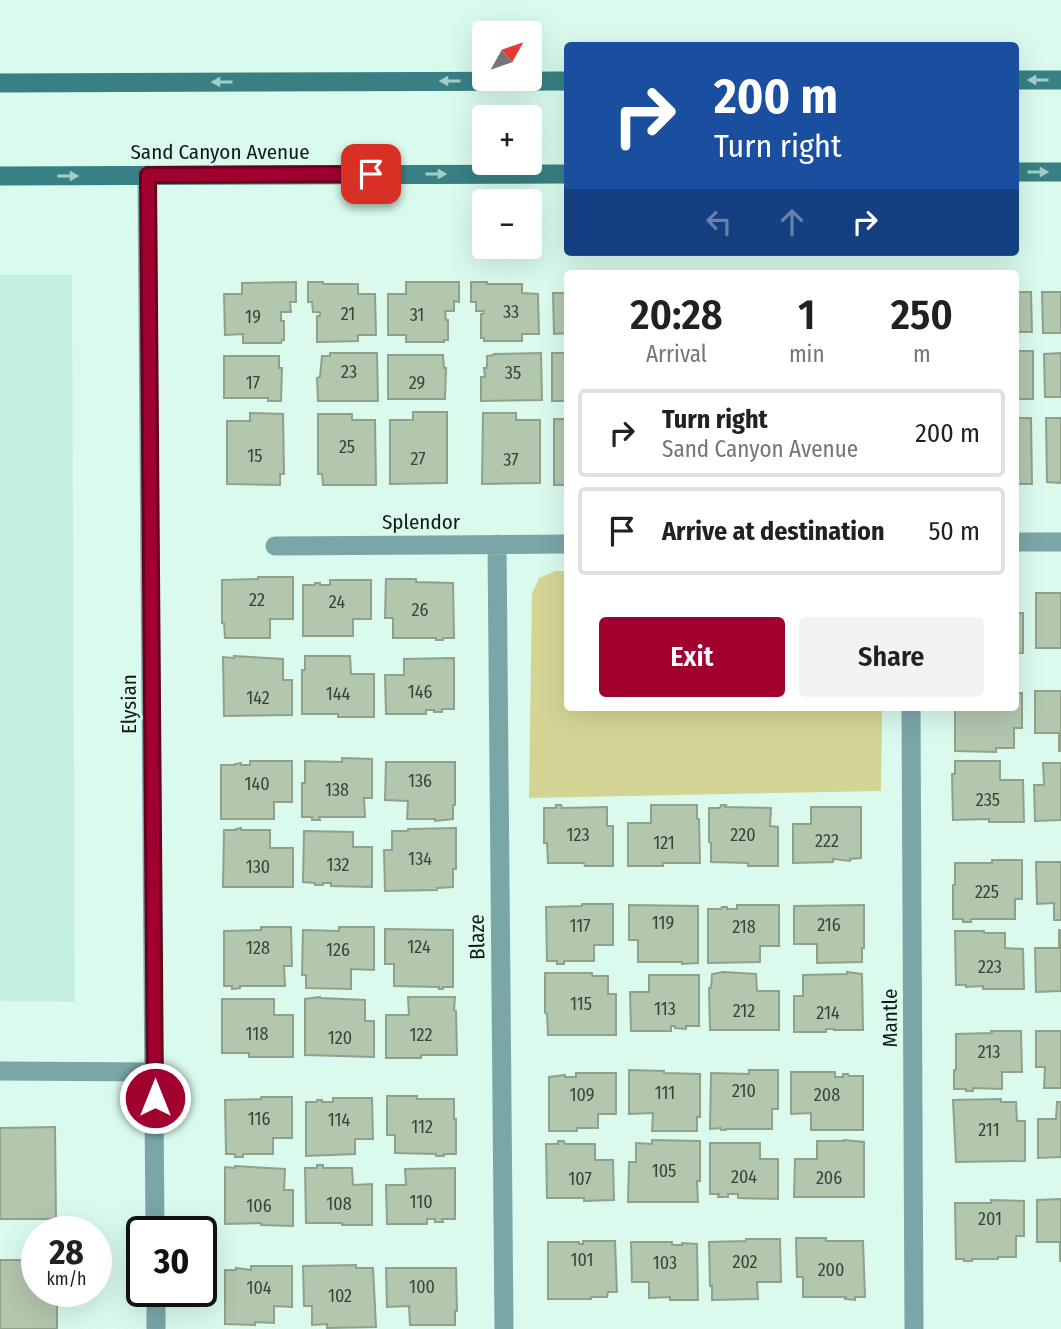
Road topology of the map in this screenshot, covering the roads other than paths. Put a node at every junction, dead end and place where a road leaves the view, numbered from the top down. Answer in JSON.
{"nodes":[{"id":1,"x":1019,"y":80,"type":"edge"},
{"id":2,"x":1061,"y":80,"type":"edge"},
{"id":3,"x":564,"y":81,"type":"edge"},
{"id":4,"x":0,"y":83,"type":"edge"},
{"id":5,"x":1019,"y":172,"type":"edge"},
{"id":6,"x":1061,"y":172,"type":"edge"},
{"id":7,"x":564,"y":174,"type":"edge"},
{"id":8,"x":148,"y":175,"type":"junction"},
{"id":9,"x":0,"y":176,"type":"edge"},
{"id":10,"x":1019,"y":542,"type":"edge"},
{"id":11,"x":1061,"y":542,"type":"edge"},
{"id":12,"x":497,"y":544,"type":"junction"},
{"id":13,"x":564,"y":544,"type":"edge"},
{"id":14,"x":275,"y":546,"type":"dead end"},
{"id":15,"x":911,"y":711,"type":"edge"},
{"id":16,"x":0,"y":1071,"type":"edge"},
{"id":17,"x":154,"y":1072,"type":"junction"},
{"id":18,"x":155,"y":1216,"type":"edge"},
{"id":19,"x":156,"y":1307,"type":"edge"},
{"id":20,"x":156,"y":1329,"type":"edge"},
{"id":21,"x":504,"y":1329,"type":"edge"},
{"id":22,"x":914,"y":1329,"type":"edge"}],
"edges":[{"from":2,"to":1,"type":"main road","one_way":true},
{"from":3,"to":4,"type":"main road","one_way":true},
{"from":5,"to":6,"type":"main road","one_way":true},
{"from":8,"to":7,"type":"main road","name":"Sand Canyon Avenue","one_way":true},
{"from":9,"to":8,"type":"main road","name":"Sand Canyon Avenue","one_way":true},
{"from":8,"to":17,"type":"street","name":"Elysian"},
{"from":10,"to":11,"type":"street"},
{"from":12,"to":13,"type":"street","name":"Splendor"},
{"from":12,"to":14,"type":"street","name":"Splendor"},
{"from":12,"to":21,"type":"street","name":"Blaze"},
{"from":15,"to":22,"type":"street","name":"Mantle"},
{"from":16,"to":17,"type":"street"},
{"from":17,"to":18,"type":"street","name":"Elysian"},
{"from":19,"to":20,"type":"street"}]}
